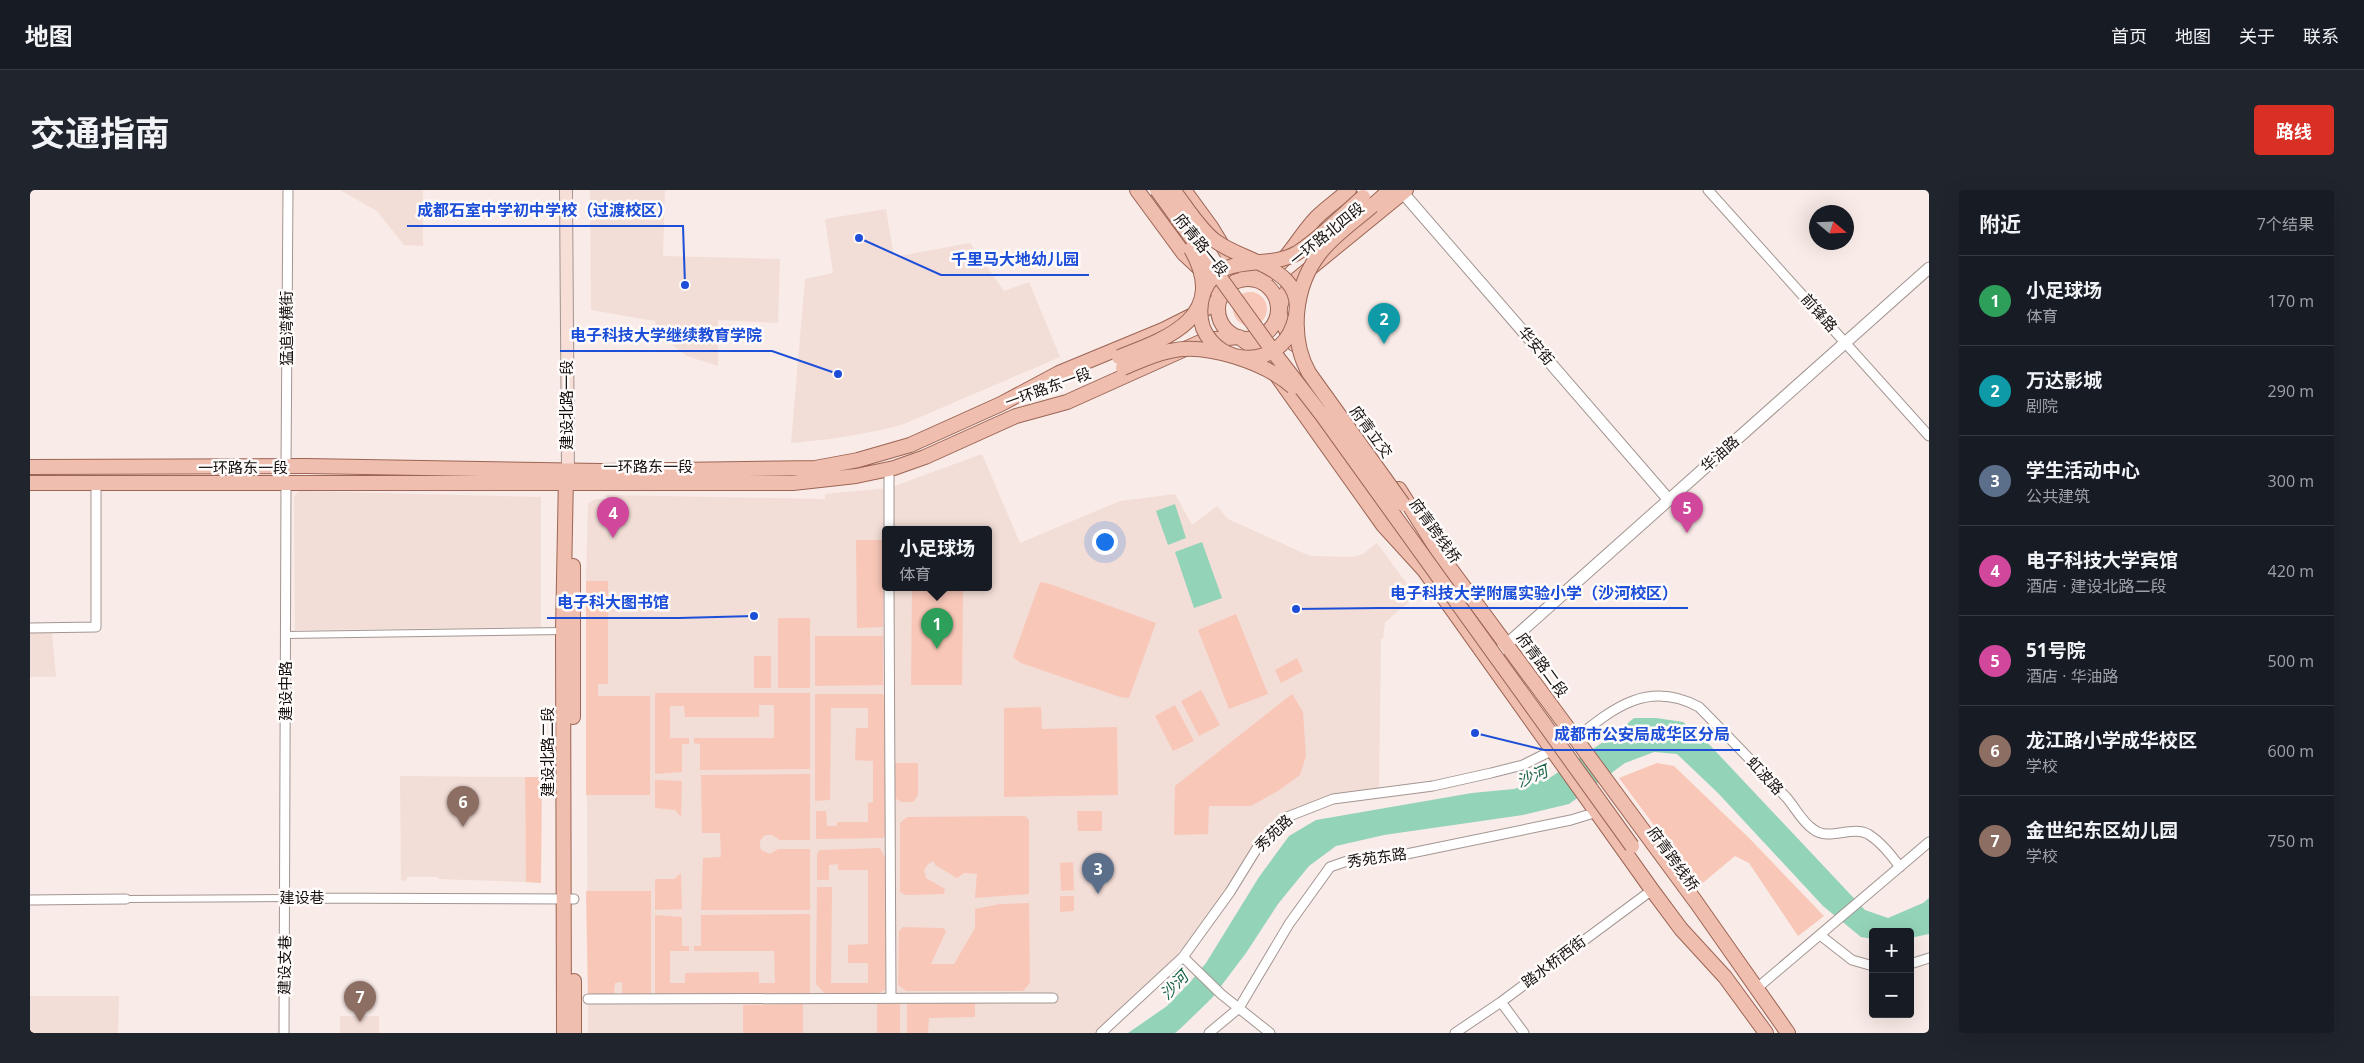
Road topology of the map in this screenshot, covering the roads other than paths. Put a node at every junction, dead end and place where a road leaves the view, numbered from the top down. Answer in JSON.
{"nodes":[{"id":1,"x":288,"y":190,"type":"edge"},
{"id":2,"x":566,"y":190,"type":"edge"},
{"id":3,"x":575,"y":190,"type":"edge"},
{"id":4,"x":1137,"y":190,"type":"edge"},
{"id":5,"x":1149,"y":190,"type":"edge"},
{"id":6,"x":1157,"y":190,"type":"edge"},
{"id":7,"x":1168,"y":190,"type":"edge"},
{"id":8,"x":1173,"y":190,"type":"edge"},
{"id":9,"x":1184,"y":190,"type":"edge"},
{"id":10,"x":1349,"y":190,"type":"edge"},
{"id":11,"x":1708,"y":190,"type":"edge"},
{"id":12,"x":1400,"y":191,"type":"edge"},
{"id":13,"x":1369,"y":198,"type":"edge"},
{"id":14,"x":1256,"y":262,"type":"junction"},
{"id":15,"x":1929,"y":268,"type":"edge"},
{"id":16,"x":1258,"y":280,"type":"junction"},
{"id":17,"x":1201,"y":298,"type":"junction"},
{"id":18,"x":1220,"y":299,"type":"junction"},
{"id":19,"x":1278,"y":310,"type":"junction"},
{"id":20,"x":1296,"y":319,"type":"junction"},
{"id":21,"x":1239,"y":337,"type":"junction"},
{"id":22,"x":1845,"y":343,"type":"junction"},
{"id":23,"x":1231,"y":355,"type":"junction"},
{"id":24,"x":1121,"y":362,"type":"junction"},
{"id":25,"x":1002,"y":404,"type":"junction"},
{"id":26,"x":1016,"y":416,"type":"junction"},
{"id":27,"x":1929,"y":436,"type":"edge"},
{"id":28,"x":30,"y":466,"type":"edge"},
{"id":29,"x":286,"y":467,"type":"junction"},
{"id":30,"x":889,"y":469,"type":"junction"},
{"id":31,"x":570,"y":477,"type":"junction"},
{"id":32,"x":620,"y":477,"type":"junction"},
{"id":33,"x":30,"y":483,"type":"edge"},
{"id":34,"x":96,"y":483,"type":"junction"},
{"id":35,"x":286,"y":484,"type":"junction"},
{"id":36,"x":1669,"y":500,"type":"junction"},
{"id":37,"x":889,"y":526,"type":"edge"},
{"id":38,"x":1441,"y":556,"type":"junction"},
{"id":39,"x":1424,"y":570,"type":"junction"},
{"id":40,"x":889,"y":591,"type":"edge"},
{"id":41,"x":30,"y":628,"type":"edge"},
{"id":42,"x":563,"y":632,"type":"junction"},
{"id":43,"x":286,"y":635,"type":"junction"},
{"id":44,"x":1506,"y":644,"type":"junction"},
{"id":45,"x":1488,"y":660,"type":"junction"},
{"id":46,"x":1579,"y":744,"type":"junction"},
{"id":47,"x":1553,"y":750,"type":"junction"},
{"id":48,"x":1597,"y":812,"type":"junction"},
{"id":49,"x":1929,"y":842,"type":"edge"},
{"id":50,"x":1900,"y":867,"type":"junction"},
{"id":51,"x":1652,"y":890,"type":"junction"},
{"id":52,"x":286,"y":898,"type":"junction"},
{"id":53,"x":126,"y":899,"type":"joint"},
{"id":54,"x":569,"y":899,"type":"junction"},
{"id":55,"x":30,"y":900,"type":"edge"},
{"id":56,"x":1685,"y":911,"type":"junction"},
{"id":57,"x":1820,"y":935,"type":"junction"},
{"id":58,"x":1182,"y":957,"type":"junction"},
{"id":59,"x":1929,"y":958,"type":"edge"},
{"id":60,"x":1914,"y":963,"type":"edge"},
{"id":61,"x":1869,"y":965,"type":"edge"},
{"id":62,"x":1725,"y":977,"type":"junction"},
{"id":63,"x":1754,"y":986,"type":"junction"},
{"id":64,"x":891,"y":998,"type":"junction"},
{"id":65,"x":1053,"y":998,"type":"dead end"},
{"id":66,"x":588,"y":999,"type":"dead end"},
{"id":67,"x":1501,"y":1002,"type":"junction"},
{"id":68,"x":1239,"y":1008,"type":"junction"},
{"id":69,"x":284,"y":1033,"type":"edge"},
{"id":70,"x":564,"y":1033,"type":"edge"},
{"id":71,"x":574,"y":1033,"type":"edge"},
{"id":72,"x":1101,"y":1033,"type":"edge"},
{"id":73,"x":1209,"y":1033,"type":"edge"},
{"id":74,"x":1270,"y":1033,"type":"edge"},
{"id":75,"x":1455,"y":1033,"type":"edge"},
{"id":76,"x":1524,"y":1033,"type":"edge"},
{"id":77,"x":1766,"y":1033,"type":"edge"},
{"id":78,"x":1788,"y":1033,"type":"edge"}],
"edges":[{"from":1,"to":29,"type":"street","name":"猛追湾横街"},
{"from":2,"to":31,"type":"main road","name":"建设北路一段"},
{"from":3,"to":31,"type":"main road","name":"建设北路一段"},
{"from":4,"to":18,"type":"main road","name":"府青路一段"},
{"from":5,"to":17,"type":"main road","name":"府青立交","bridge":true},
{"from":6,"to":56,"type":"main road","name":"府青跨线桥","bridge":true},
{"from":7,"to":56,"type":"main road","name":"府青跨线桥","bridge":true},
{"from":8,"to":14,"type":"main road","name":"府青立交","bridge":true},
{"from":9,"to":16,"type":"main road","name":"府青路一段"},
{"from":10,"to":16,"type":"main road","name":"一环路北四段"},
{"from":11,"to":22,"type":"street","name":"前锋路"},
{"from":12,"to":13,"type":"main road","name":"府青立交"},
{"from":12,"to":19,"type":"main road","name":"一环路北四段"},
{"from":12,"to":36,"type":"street","name":"华安街"},
{"from":13,"to":14,"type":"main road","name":"府青立交","bridge":true},
{"from":13,"to":20,"type":"main road","name":"府青立交","bridge":true},
{"from":14,"to":17,"type":"main road","name":"府青立交","bridge":true},
{"from":14,"to":20,"type":"main road","name":"府青立交","bridge":true},
{"from":15,"to":22,"type":"street","name":"华油路"},
{"from":16,"to":18,"type":"main road"},
{"from":16,"to":19,"type":"main road"},
{"from":17,"to":23,"type":"main road","name":"府青立交","bridge":true},
{"from":17,"to":24,"type":"main road","name":"府青立交","bridge":true},
{"from":18,"to":21,"type":"main road"},
{"from":18,"to":25,"type":"main road","name":"一环路东一段"},
{"from":19,"to":21,"type":"main road"},
{"from":19,"to":38,"type":"main road","name":"府青路二段"},
{"from":20,"to":23,"type":"main road","name":"府青立交","bridge":true},
{"from":20,"to":38,"type":"main road","name":"府青立交","bridge":true},
{"from":21,"to":26,"type":"main road","name":"一环路东一段"},
{"from":21,"to":39,"type":"main road"},
{"from":22,"to":27,"type":"street","name":"前锋路"},
{"from":22,"to":36,"type":"street","name":"华油路"},
{"from":23,"to":24,"type":"main road","bridge":true},
{"from":23,"to":39,"type":"main road","bridge":true},
{"from":24,"to":25,"type":"main road","name":"府青立交"},
{"from":24,"to":26,"type":"main road"},
{"from":25,"to":32,"type":"main road","name":"一环路东一段"},
{"from":26,"to":30,"type":"main road","name":"一环路东一段"},
{"from":28,"to":29,"type":"main road","name":"一环路东一段"},
{"from":29,"to":31,"type":"main road","name":"一环路东一段"},
{"from":30,"to":32,"type":"main road","name":"一环路东一段"},
{"from":30,"to":37,"type":"street"},
{"from":31,"to":32,"type":"main road","name":"一环路东一段"},
{"from":31,"to":35,"type":"main road","name":"一环路东一段"},
{"from":31,"to":42,"type":"main road","name":"建设北路二段"},
{"from":31,"to":54,"type":"main road","name":"建设北路二段"},
{"from":33,"to":34,"type":"main road","name":"一环路东一段"},
{"from":34,"to":35,"type":"main road","name":"一环路东一段"},
{"from":34,"to":41,"type":"street"},
{"from":35,"to":43,"type":"street","name":"建设中路"},
{"from":36,"to":44,"type":"street","name":"华油路"},
{"from":38,"to":44,"type":"main road","name":"府青路二段"},
{"from":39,"to":45,"type":"main road"},
{"from":40,"to":64,"type":"street"},
{"from":42,"to":43,"type":"street"},
{"from":42,"to":54,"type":"main road","name":"建设北路二段"},
{"from":43,"to":52,"type":"street","name":"建设中路"},
{"from":44,"to":45,"type":"street","name":"华油路"},
{"from":44,"to":46,"type":"main road","name":"府青路二段"},
{"from":45,"to":47,"type":"main road"},
{"from":46,"to":50,"type":"street","name":"虹波路"},
{"from":46,"to":63,"type":"main road","name":"府青路二段"},
{"from":47,"to":48,"type":"main road"},
{"from":47,"to":58,"type":"street","name":"秀苑路"},
{"from":48,"to":51,"type":"main road"},
{"from":48,"to":68,"type":"street","name":"秀苑东路"},
{"from":49,"to":50,"type":"street"},
{"from":50,"to":57,"type":"street"},
{"from":51,"to":62,"type":"main road"},
{"from":51,"to":67,"type":"street","name":"踏水桥西街"},
{"from":52,"to":53,"type":"street","name":"建设巷"},
{"from":52,"to":54,"type":"street","name":"建设巷"},
{"from":52,"to":69,"type":"street","name":"建设支巷"},
{"from":53,"to":55,"type":"street","name":"建设巷"},
{"from":54,"to":70,"type":"main road","name":"建设北路二段"},
{"from":54,"to":71,"type":"main road","name":"建设北路二段"},
{"from":56,"to":62,"type":"main road","name":"府青跨线桥"},
{"from":56,"to":63,"type":"main road","name":"府青跨线桥"},
{"from":57,"to":61,"type":"street"},
{"from":57,"to":63,"type":"street"},
{"from":58,"to":68,"type":"street"},
{"from":58,"to":72,"type":"street","name":"秀苑路"},
{"from":59,"to":60,"type":"street"},
{"from":62,"to":77,"type":"main road"},
{"from":63,"to":78,"type":"main road","name":"府青路二段"},
{"from":64,"to":65,"type":"street"},
{"from":64,"to":66,"type":"street"},
{"from":67,"to":75,"type":"street","name":"踏水桥西街"},
{"from":67,"to":76,"type":"street"},
{"from":68,"to":73,"type":"street","name":"秀苑东路"},
{"from":68,"to":74,"type":"street"}]}
